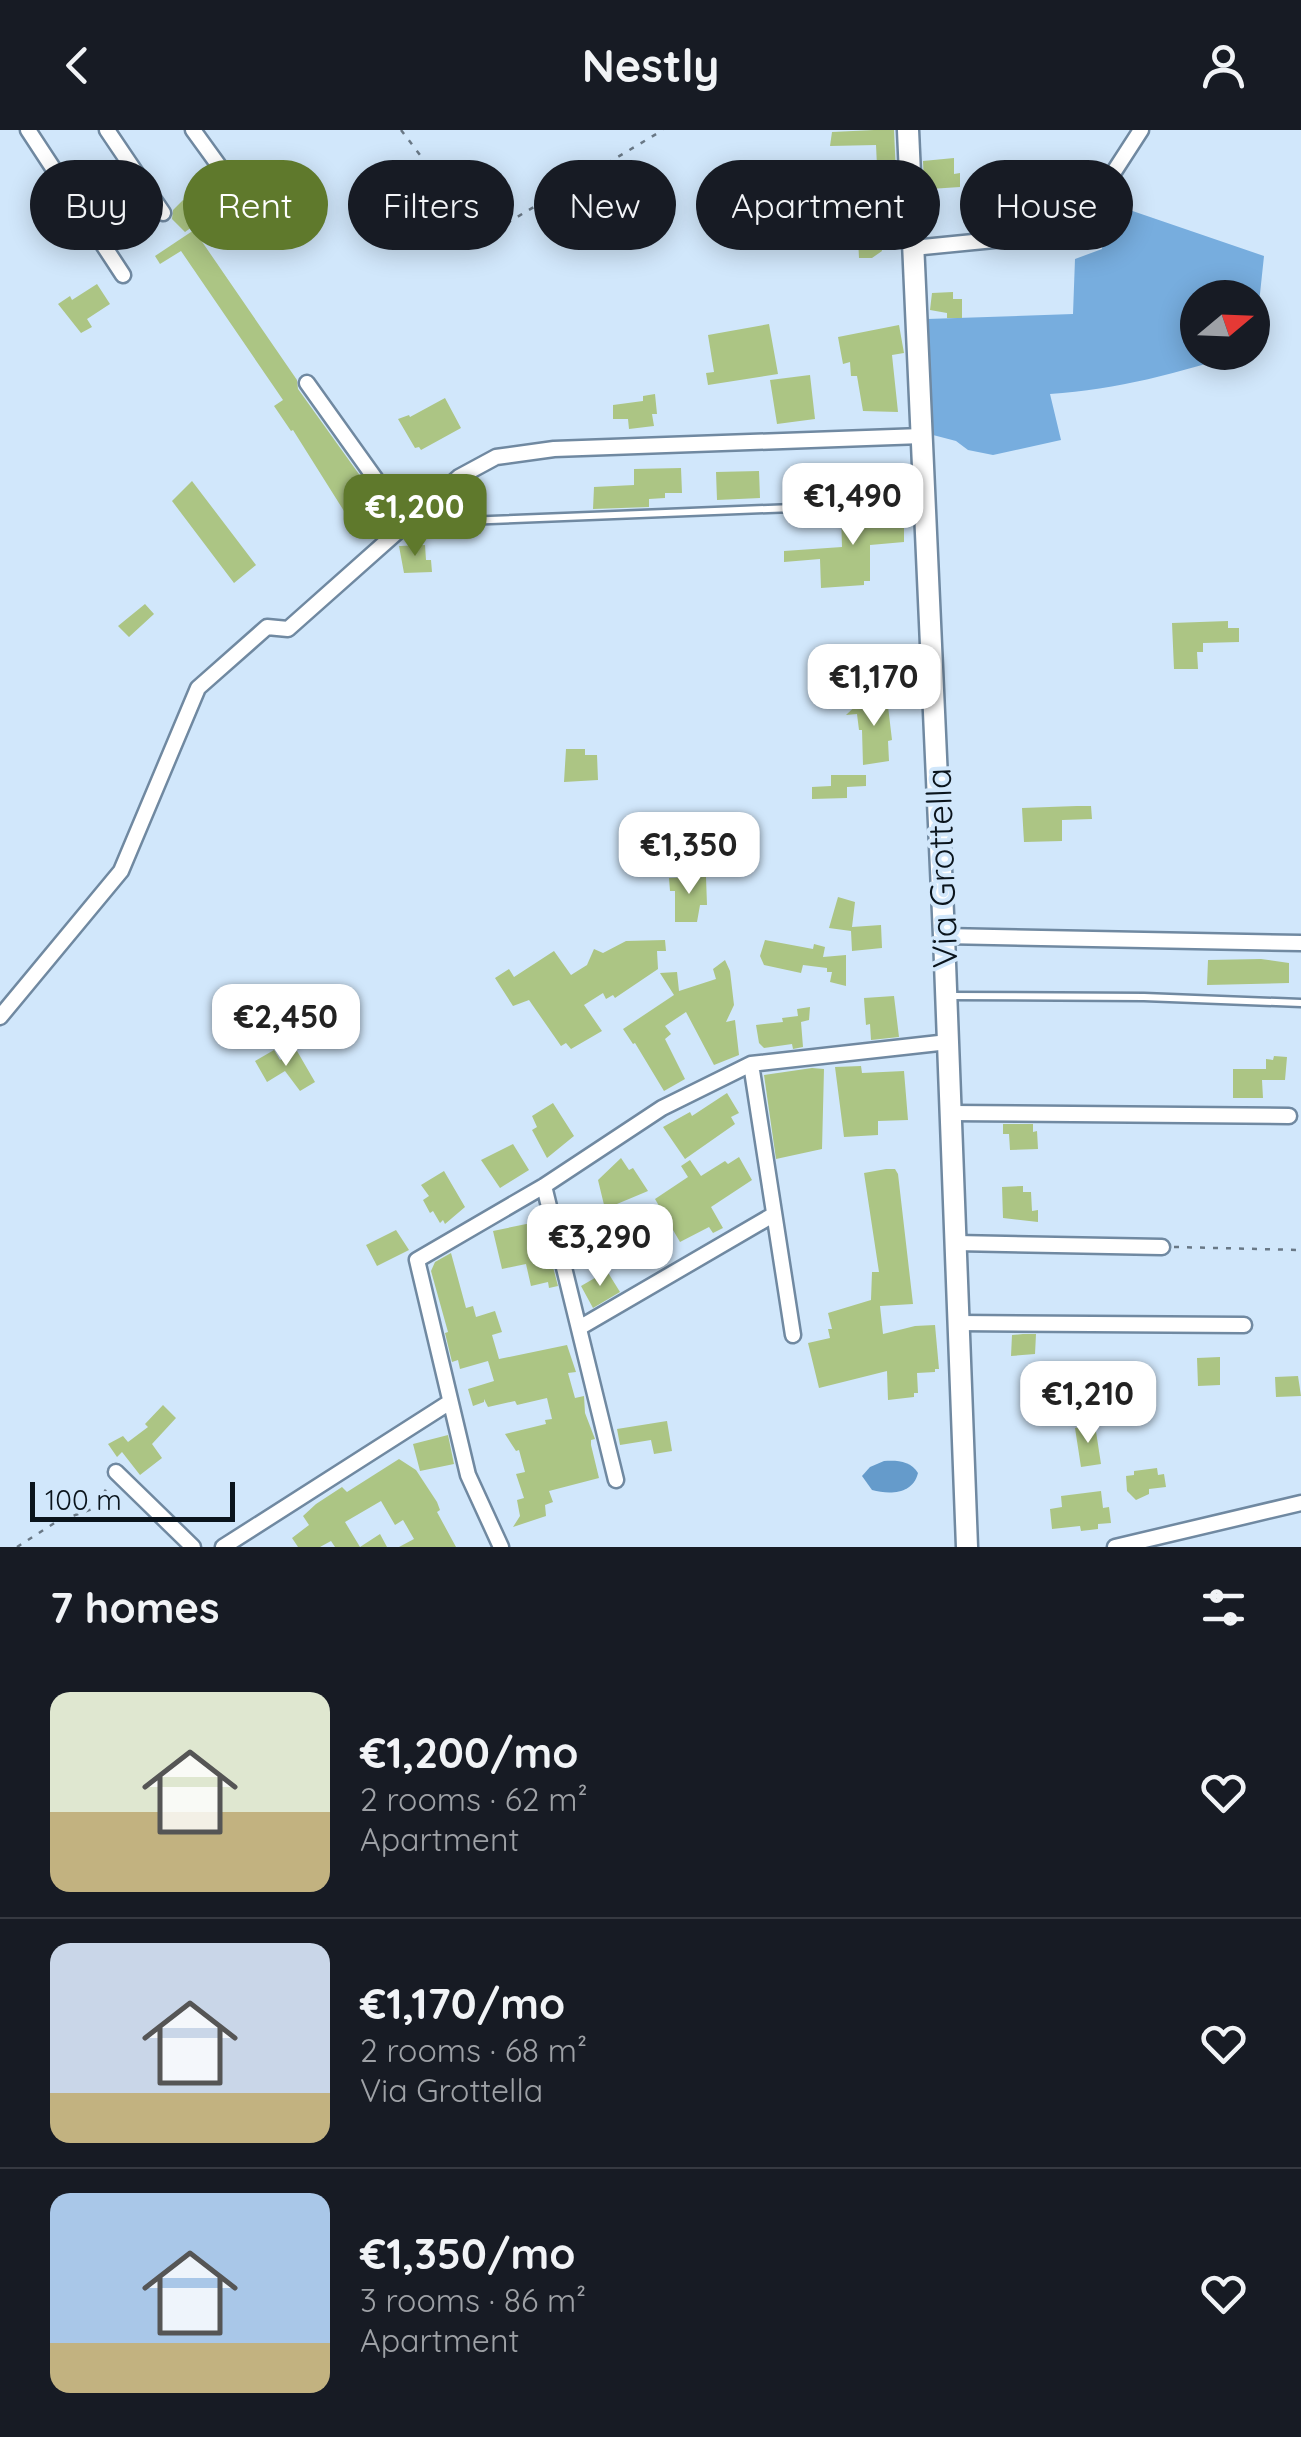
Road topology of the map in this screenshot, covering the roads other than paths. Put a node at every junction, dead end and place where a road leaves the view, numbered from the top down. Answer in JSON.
{"nodes":[{"id":1,"x":28,"y":130,"type":"edge"},
{"id":2,"x":107,"y":130,"type":"edge"},
{"id":3,"x":194,"y":130,"type":"edge"},
{"id":4,"x":908,"y":130,"type":"edge"},
{"id":5,"x":1141,"y":130,"type":"edge"},
{"id":6,"x":127,"y":160,"type":"edge"},
{"id":7,"x":215,"y":160,"type":"edge"},
{"id":8,"x":909,"y":160,"type":"edge"},
{"id":9,"x":940,"y":245,"type":"edge"},
{"id":10,"x":913,"y":250,"type":"edge"},
{"id":11,"x":123,"y":275,"type":"dead end"},
{"id":12,"x":307,"y":382,"type":"dead end"},
{"id":13,"x":922,"y":436,"type":"junction"},
{"id":14,"x":925,"y":503,"type":"junction"},
{"id":15,"x":406,"y":523,"type":"junction"},
{"id":16,"x":944,"y":936,"type":"junction"},
{"id":17,"x":1301,"y":943,"type":"edge"},
{"id":18,"x":946,"y":996,"type":"junction"},
{"id":19,"x":1301,"y":1002,"type":"edge"},
{"id":20,"x":0,"y":1017,"type":"edge"},
{"id":21,"x":948,"y":1042,"type":"junction"},
{"id":22,"x":751,"y":1064,"type":"junction"},
{"id":23,"x":951,"y":1112,"type":"junction"},
{"id":24,"x":1289,"y":1116,"type":"dead end"},
{"id":25,"x":544,"y":1186,"type":"junction"},
{"id":26,"x":773,"y":1215,"type":"junction"},
{"id":27,"x":956,"y":1243,"type":"junction"},
{"id":28,"x":1162,"y":1247,"type":"road end"},
{"id":29,"x":958,"y":1324,"type":"junction"},
{"id":30,"x":1244,"y":1326,"type":"dead end"},
{"id":31,"x":579,"y":1328,"type":"junction"},
{"id":32,"x":793,"y":1334,"type":"dead end"},
{"id":33,"x":450,"y":1402,"type":"junction"},
{"id":34,"x":116,"y":1472,"type":"road end"},
{"id":35,"x":616,"y":1480,"type":"dead end"},
{"id":36,"x":1301,"y":1503,"type":"edge"},
{"id":37,"x":193,"y":1547,"type":"edge"},
{"id":38,"x":223,"y":1547,"type":"edge"},
{"id":39,"x":501,"y":1547,"type":"edge"},
{"id":40,"x":967,"y":1547,"type":"edge"},
{"id":41,"x":1115,"y":1547,"type":"edge"}],
"edges":[{"from":1,"to":11,"type":"street"},
{"from":2,"to":6,"type":"street"},
{"from":3,"to":7,"type":"street"},
{"from":4,"to":8,"type":"street","name":"Via Grottella"},
{"from":5,"to":9,"type":"street"},
{"from":10,"to":13,"type":"street","name":"Via Grottella"},
{"from":12,"to":15,"type":"street"},
{"from":13,"to":14,"type":"street","name":"Via Grottella"},
{"from":13,"to":15,"type":"street"},
{"from":14,"to":15,"type":"lane"},
{"from":14,"to":16,"type":"street","name":"Via Grottella"},
{"from":15,"to":20,"type":"street"},
{"from":16,"to":17,"type":"street"},
{"from":16,"to":18,"type":"street","name":"Via Grottella"},
{"from":18,"to":19,"type":"lane"},
{"from":18,"to":21,"type":"street","name":"Via Grottella"},
{"from":21,"to":22,"type":"street"},
{"from":21,"to":23,"type":"street","name":"Via Grottella"},
{"from":22,"to":25,"type":"street"},
{"from":22,"to":26,"type":"street"},
{"from":23,"to":24,"type":"street"},
{"from":23,"to":27,"type":"street","name":"Via Grottella"},
{"from":25,"to":31,"type":"street"},
{"from":25,"to":33,"type":"street"},
{"from":26,"to":31,"type":"street"},
{"from":26,"to":32,"type":"street"},
{"from":27,"to":28,"type":"street"},
{"from":27,"to":29,"type":"street","name":"Via Grottella"},
{"from":29,"to":30,"type":"street"},
{"from":29,"to":40,"type":"street","name":"Via Grottella"},
{"from":31,"to":35,"type":"street"},
{"from":33,"to":38,"type":"street"},
{"from":33,"to":39,"type":"street"},
{"from":34,"to":37,"type":"street"},
{"from":36,"to":41,"type":"street"}]}
